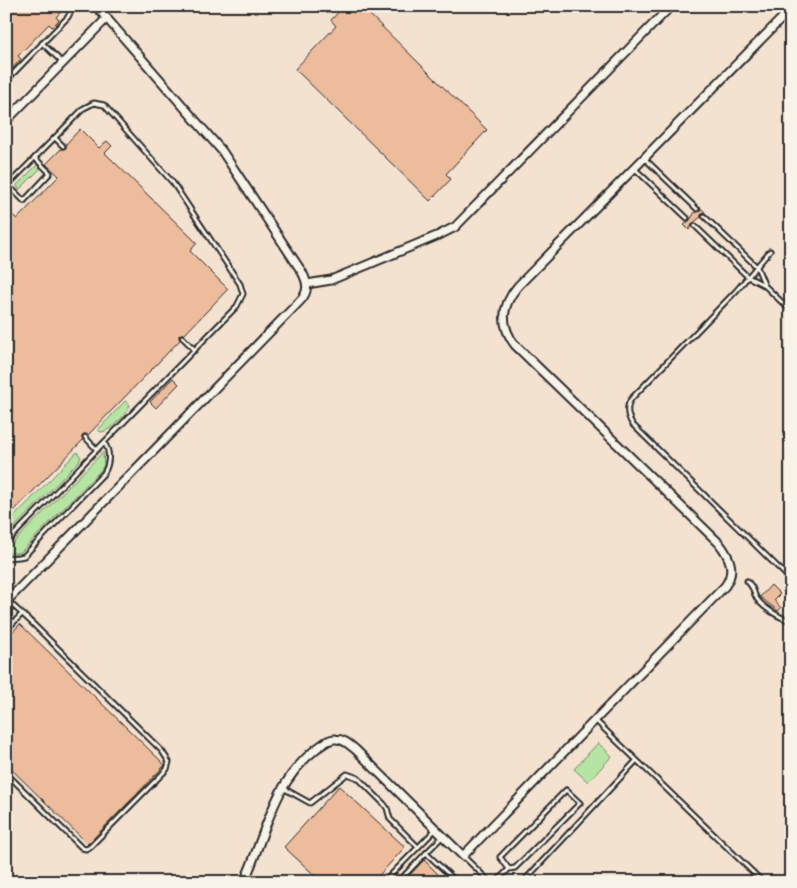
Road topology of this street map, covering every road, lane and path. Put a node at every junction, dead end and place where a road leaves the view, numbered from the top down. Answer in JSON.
{"nodes":[{"id":1,"x":69,"y":6,"type":"edge"},
{"id":2,"x":96,"y":6,"type":"edge"},
{"id":3,"x":671,"y":6,"type":"edge"},
{"id":4,"x":791,"y":9,"type":"edge"},
{"id":5,"x":107,"y":18,"type":"junction"},
{"id":6,"x":42,"y":43,"type":"junction"},
{"id":7,"x":63,"y":63,"type":"junction"},
{"id":8,"x":7,"y":79,"type":"edge"},
{"id":9,"x":6,"y":121,"type":"edge"},
{"id":10,"x":55,"y":138,"type":"junction"},
{"id":11,"x":63,"y":146,"type":"dead end"},
{"id":12,"x":35,"y":158,"type":"junction"},
{"id":13,"x":644,"y":158,"type":"junction"},
{"id":14,"x":634,"y":168,"type":"junction"},
{"id":15,"x":7,"y":186,"type":"edge"},
{"id":16,"x":697,"y":209,"type":"dead end"},
{"id":17,"x":704,"y":216,"type":"dead end"},
{"id":18,"x":687,"y":218,"type":"dead end"},
{"id":19,"x":695,"y":226,"type":"dead end"},
{"id":20,"x":770,"y":252,"type":"dead end"},
{"id":21,"x":757,"y":267,"type":"junction"},
{"id":22,"x":748,"y":277,"type":"junction"},
{"id":23,"x":307,"y":284,"type":"junction"},
{"id":24,"x":764,"y":285,"type":"junction"},
{"id":25,"x":791,"y":311,"type":"edge"},
{"id":26,"x":182,"y":337,"type":"dead end"},
{"id":27,"x":195,"y":350,"type":"junction"},
{"id":28,"x":85,"y":437,"type":"dead end"},
{"id":29,"x":104,"y":442,"type":"junction"},
{"id":30,"x":97,"y":450,"type":"junction"},
{"id":31,"x":6,"y":543,"type":"edge"},
{"id":32,"x":6,"y":558,"type":"edge"},
{"id":33,"x":791,"y":580,"type":"edge"},
{"id":34,"x":747,"y":581,"type":"dead end"},
{"id":35,"x":7,"y":602,"type":"edge"},
{"id":36,"x":22,"y":614,"type":"junction"},
{"id":37,"x":791,"y":621,"type":"edge"},
{"id":38,"x":6,"y":630,"type":"edge"},
{"id":39,"x":594,"y":720,"type":"junction"},
{"id":40,"x":636,"y":761,"type":"junction"},
{"id":41,"x":6,"y":773,"type":"edge"},
{"id":42,"x":283,"y":787,"type":"junction"},
{"id":43,"x":435,"y":830,"type":"junction"},
{"id":44,"x":442,"y":837,"type":"junction"},
{"id":45,"x":418,"y":847,"type":"junction"},
{"id":46,"x":426,"y":853,"type":"junction"},
{"id":47,"x":463,"y":856,"type":"junction"},
{"id":48,"x":509,"y":869,"type":"junction"},
{"id":49,"x":244,"y":882,"type":"edge"},
{"id":50,"x":384,"y":882,"type":"edge"},
{"id":51,"x":398,"y":882,"type":"edge"},
{"id":52,"x":456,"y":882,"type":"edge"},
{"id":53,"x":490,"y":882,"type":"edge"},
{"id":54,"x":496,"y":882,"type":"edge"},
{"id":55,"x":522,"y":882,"type":"edge"},
{"id":56,"x":762,"y":882,"type":"edge"}],
"edges":[{"from":1,"to":6,"type":"lane"},
{"from":2,"to":5,"type":"street"},
{"from":3,"to":23,"type":"street"},
{"from":4,"to":13,"type":"street"},
{"from":5,"to":7,"type":"street"},
{"from":5,"to":23,"type":"street"},
{"from":6,"to":7,"type":"lane"},
{"from":6,"to":8,"type":"lane"},
{"from":7,"to":9,"type":"street"},
{"from":10,"to":11,"type":"lane"},
{"from":10,"to":12,"type":"lane"},
{"from":10,"to":27,"type":"lane"},
{"from":12,"to":15,"type":"lane"},
{"from":12,"to":15,"type":"lane"},
{"from":13,"to":14,"type":"street"},
{"from":13,"to":16,"type":"lane"},
{"from":14,"to":18,"type":"lane"},
{"from":14,"to":39,"type":"street"},
{"from":17,"to":21,"type":"lane"},
{"from":19,"to":22,"type":"lane"},
{"from":20,"to":21,"type":"lane"},
{"from":21,"to":22,"type":"lane"},
{"from":21,"to":24,"type":"lane"},
{"from":22,"to":24,"type":"lane"},
{"from":22,"to":33,"type":"lane"},
{"from":23,"to":35,"type":"street"},
{"from":24,"to":25,"type":"lane"},
{"from":26,"to":27,"type":"lane"},
{"from":27,"to":29,"type":"lane"},
{"from":28,"to":30,"type":"lane"},
{"from":29,"to":30,"type":"lane"},
{"from":29,"to":32,"type":"lane"},
{"from":30,"to":31,"type":"lane"},
{"from":34,"to":37,"type":"lane"},
{"from":35,"to":36,"type":"lane"},
{"from":36,"to":38,"type":"lane"},
{"from":36,"to":41,"type":"lane"},
{"from":39,"to":40,"type":"lane"},
{"from":39,"to":47,"type":"street"},
{"from":40,"to":55,"type":"lane"},
{"from":40,"to":56,"type":"lane"},
{"from":42,"to":43,"type":"street"},
{"from":42,"to":45,"type":"lane"},
{"from":42,"to":49,"type":"street"},
{"from":43,"to":44,"type":"street"},
{"from":43,"to":45,"type":"lane"},
{"from":44,"to":46,"type":"lane"},
{"from":44,"to":47,"type":"street"},
{"from":45,"to":50,"type":"lane"},
{"from":46,"to":51,"type":"lane"},
{"from":46,"to":52,"type":"lane"},
{"from":47,"to":53,"type":"lane"},
{"from":48,"to":48,"type":"lane"},
{"from":48,"to":54,"type":"lane"}]}
